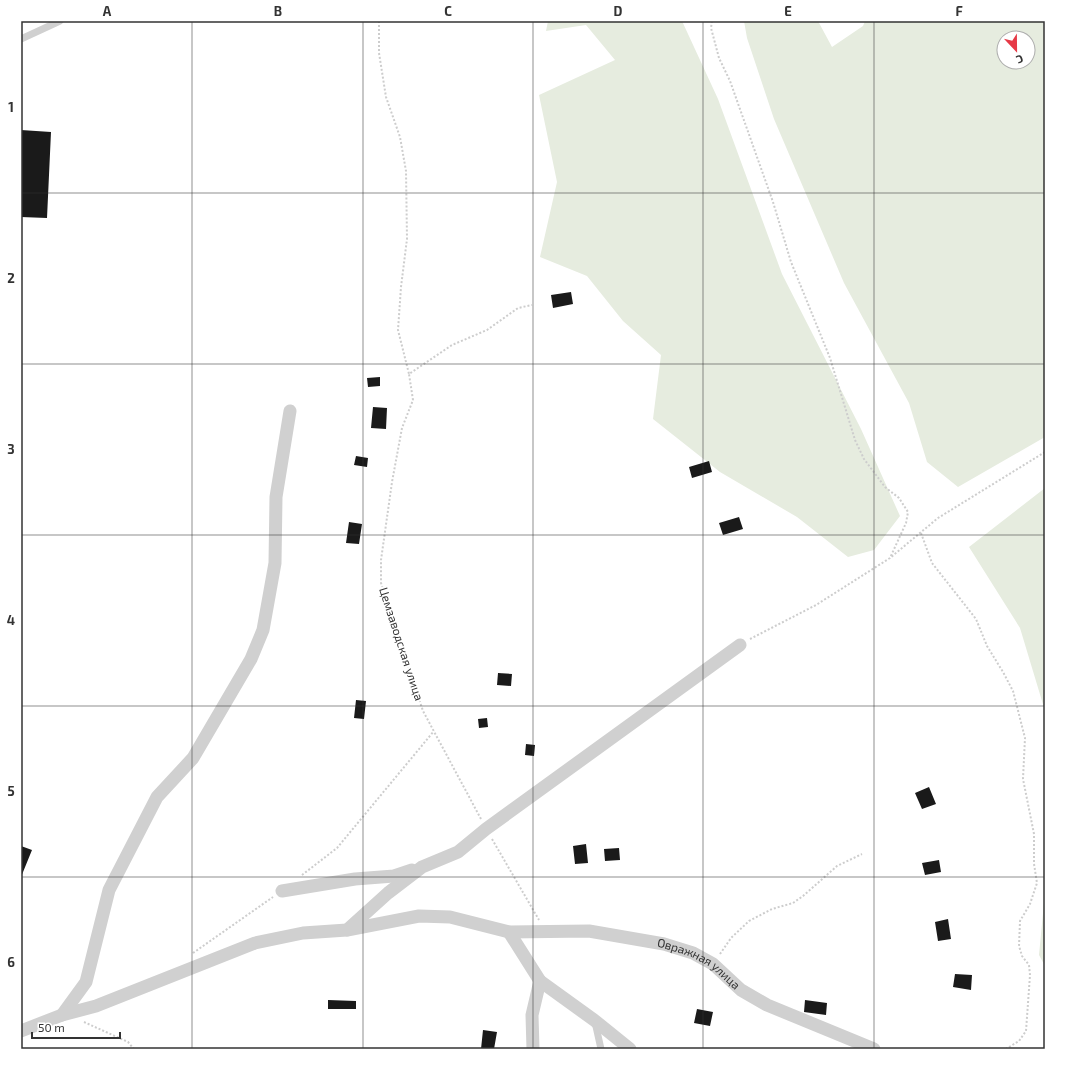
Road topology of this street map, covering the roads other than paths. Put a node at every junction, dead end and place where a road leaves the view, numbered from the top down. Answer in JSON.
{"nodes":[{"id":1,"x":60,"y":21,"type":"edge"},
{"id":2,"x":21,"y":39,"type":"edge"},
{"id":3,"x":290,"y":411,"type":"dead end"},
{"id":4,"x":740,"y":644,"type":"road end"},
{"id":5,"x":422,"y":867,"type":"junction"},
{"id":6,"x":282,"y":891,"type":"road end"},
{"id":7,"x":347,"y":930,"type":"junction"},
{"id":8,"x":509,"y":932,"type":"junction"},
{"id":9,"x":540,"y":982,"type":"junction"},
{"id":10,"x":62,"y":1015,"type":"junction"},
{"id":11,"x":594,"y":1020,"type":"junction"},
{"id":12,"x":21,"y":1031,"type":"edge"},
{"id":13,"x":533,"y":1049,"type":"edge"},
{"id":14,"x":601,"y":1049,"type":"edge"},
{"id":15,"x":630,"y":1049,"type":"edge"},
{"id":16,"x":874,"y":1049,"type":"edge"}],
"edges":[{"from":1,"to":2,"type":"lane"},
{"from":3,"to":10,"type":"street"},
{"from":4,"to":5,"type":"street"},
{"from":5,"to":6,"type":"street"},
{"from":5,"to":7,"type":"street"},
{"from":7,"to":8,"type":"street","name":"Овражная улица"},
{"from":7,"to":10,"type":"street","name":"Овражная улица"},
{"from":8,"to":9,"type":"street"},
{"from":8,"to":16,"type":"street","name":"Овражная улица"},
{"from":9,"to":11,"type":"street"},
{"from":9,"to":13,"type":"street"},
{"from":10,"to":12,"type":"street","name":"Овражная улица"},
{"from":11,"to":14,"type":"lane"},
{"from":11,"to":15,"type":"street"}]}
